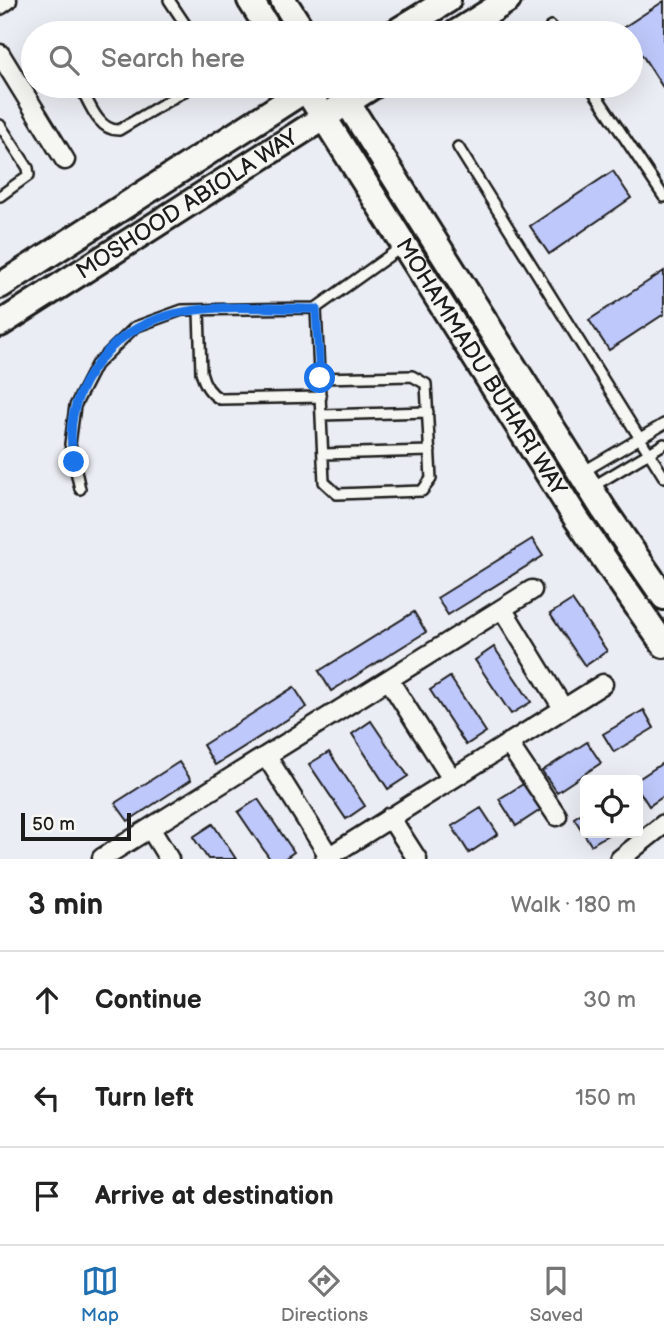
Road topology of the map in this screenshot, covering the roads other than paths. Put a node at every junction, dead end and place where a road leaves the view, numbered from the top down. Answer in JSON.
{"nodes":[{"id":1,"x":7,"y":0,"type":"edge"},
{"id":2,"x":169,"y":0,"type":"edge"},
{"id":3,"x":250,"y":0,"type":"edge"},
{"id":4,"x":283,"y":0,"type":"edge"},
{"id":5,"x":448,"y":0,"type":"edge"},
{"id":6,"x":508,"y":0,"type":"edge"},
{"id":7,"x":0,"y":5,"type":"edge"},
{"id":8,"x":183,"y":21,"type":"edge"},
{"id":9,"x":263,"y":21,"type":"edge"},
{"id":10,"x":296,"y":21,"type":"edge"},
{"id":11,"x":414,"y":21,"type":"edge"},
{"id":12,"x":475,"y":21,"type":"edge"},
{"id":13,"x":0,"y":54,"type":"edge"},
{"id":14,"x":21,"y":88,"type":"edge"},
{"id":15,"x":27,"y":98,"type":"edge"},
{"id":16,"x":87,"y":98,"type":"edge"},
{"id":17,"x":173,"y":98,"type":"edge"},
{"id":18,"x":290,"y":98,"type":"edge"},
{"id":19,"x":313,"y":98,"type":"edge"},
{"id":20,"x":339,"y":98,"type":"edge"},
{"id":21,"x":345,"y":98,"type":"edge"},
{"id":22,"x":598,"y":98,"type":"edge"},
{"id":23,"x":323,"y":117,"type":"junction"},
{"id":24,"x":0,"y":125,"type":"edge"},
{"id":25,"x":458,"y":147,"type":"dead end"},
{"id":26,"x":65,"y":160,"type":"dead end"},
{"id":27,"x":0,"y":196,"type":"edge"},
{"id":28,"x":664,"y":197,"type":"edge"},
{"id":29,"x":404,"y":245,"type":"junction"},
{"id":30,"x":0,"y":286,"type":"edge"},
{"id":31,"x":316,"y":309,"type":"junction"},
{"id":32,"x":199,"y":310,"type":"junction"},
{"id":33,"x":0,"y":324,"type":"edge"},
{"id":34,"x":320,"y":378,"type":"junction"},
{"id":35,"x":321,"y":397,"type":"junction"},
{"id":36,"x":428,"y":412,"type":"junction"},
{"id":37,"x":321,"y":415,"type":"junction"},
{"id":38,"x":664,"y":424,"type":"edge"},
{"id":39,"x":640,"y":439,"type":"junction"},
{"id":40,"x":664,"y":444,"type":"edge"},
{"id":41,"x":430,"y":451,"type":"junction"},
{"id":42,"x":649,"y":453,"type":"junction"},
{"id":43,"x":323,"y":454,"type":"junction"},
{"id":44,"x":664,"y":477,"type":"edge"},
{"id":45,"x":585,"y":480,"type":"junction"},
{"id":46,"x":80,"y":489,"type":"dead end"},
{"id":47,"x":532,"y":590,"type":"dead end"},
{"id":48,"x":664,"y":597,"type":"edge"},
{"id":49,"x":503,"y":610,"type":"junction"},
{"id":50,"x":664,"y":645,"type":"edge"},
{"id":51,"x":389,"y":681,"type":"junction"},
{"id":52,"x":603,"y":684,"type":"dead end"},
{"id":53,"x":563,"y":708,"type":"junction"},
{"id":54,"x":508,"y":743,"type":"junction"},
{"id":55,"x":267,"y":757,"type":"junction"},
{"id":56,"x":452,"y":779,"type":"junction"},
{"id":57,"x":557,"y":816,"type":"dead end"},
{"id":58,"x":390,"y":817,"type":"junction"},
{"id":59,"x":664,"y":824,"type":"edge"},
{"id":60,"x":150,"y":828,"type":"junction"},
{"id":61,"x":102,"y":858,"type":"edge"},
{"id":62,"x":327,"y":858,"type":"edge"},
{"id":63,"x":169,"y":859,"type":"edge"},
{"id":64,"x":417,"y":859,"type":"edge"},
{"id":65,"x":620,"y":859,"type":"edge"}],
"edges":[{"from":1,"to":7,"type":"street"},
{"from":2,"to":8,"type":"lane"},
{"from":3,"to":9,"type":"main road"},
{"from":4,"to":10,"type":"main road"},
{"from":5,"to":11,"type":"main road"},
{"from":6,"to":12,"type":"main road"},
{"from":13,"to":14,"type":"street"},
{"from":15,"to":26,"type":"street"},
{"from":16,"to":17,"type":"lane"},
{"from":18,"to":30,"type":"main road","name":"MOSHOOD ABIOLA WAY"},
{"from":19,"to":23,"type":"main road","name":"MOHAMMADU BUHARI WAY"},
{"from":20,"to":23,"type":"main road","name":"MOSHOOD ABIOLA WAY"},
{"from":21,"to":45,"type":"main road","name":"MOHAMMADU BUHARI WAY"},
{"from":22,"to":28,"type":"lane"},
{"from":23,"to":29,"type":"main road","name":"MOHAMMADU BUHARI WAY"},
{"from":23,"to":33,"type":"main road","name":"MOSHOOD ABIOLA WAY"},
{"from":24,"to":27,"type":"lane"},
{"from":25,"to":39,"type":"lane"},
{"from":29,"to":31,"type":"lane"},
{"from":29,"to":50,"type":"main road","name":"MOHAMMADU BUHARI WAY"},
{"from":31,"to":32,"type":"lane"},
{"from":31,"to":34,"type":"lane"},
{"from":32,"to":35,"type":"lane"},
{"from":32,"to":46,"type":"lane"},
{"from":34,"to":35,"type":"lane"},
{"from":34,"to":36,"type":"lane"},
{"from":35,"to":37,"type":"lane"},
{"from":36,"to":37,"type":"lane"},
{"from":36,"to":41,"type":"lane"},
{"from":37,"to":43,"type":"lane"},
{"from":38,"to":39,"type":"lane"},
{"from":39,"to":42,"type":"lane"},
{"from":39,"to":45,"type":"lane"},
{"from":40,"to":42,"type":"lane"},
{"from":41,"to":43,"type":"lane"},
{"from":41,"to":43,"type":"lane"},
{"from":42,"to":44,"type":"lane"},
{"from":42,"to":45,"type":"lane"},
{"from":45,"to":48,"type":"main road","name":"MOHAMMADU BUHARI WAY"},
{"from":47,"to":49,"type":"street"},
{"from":49,"to":51,"type":"street"},
{"from":49,"to":53,"type":"street"},
{"from":51,"to":55,"type":"street"},
{"from":51,"to":56,"type":"street"},
{"from":52,"to":53,"type":"street"},
{"from":53,"to":54,"type":"street"},
{"from":54,"to":56,"type":"street"},
{"from":54,"to":57,"type":"street"},
{"from":55,"to":60,"type":"street"},
{"from":55,"to":62,"type":"street"},
{"from":56,"to":58,"type":"street"},
{"from":58,"to":62,"type":"street"},
{"from":58,"to":64,"type":"street"},
{"from":59,"to":65,"type":"street"},
{"from":60,"to":61,"type":"street"},
{"from":60,"to":63,"type":"street"}]}
